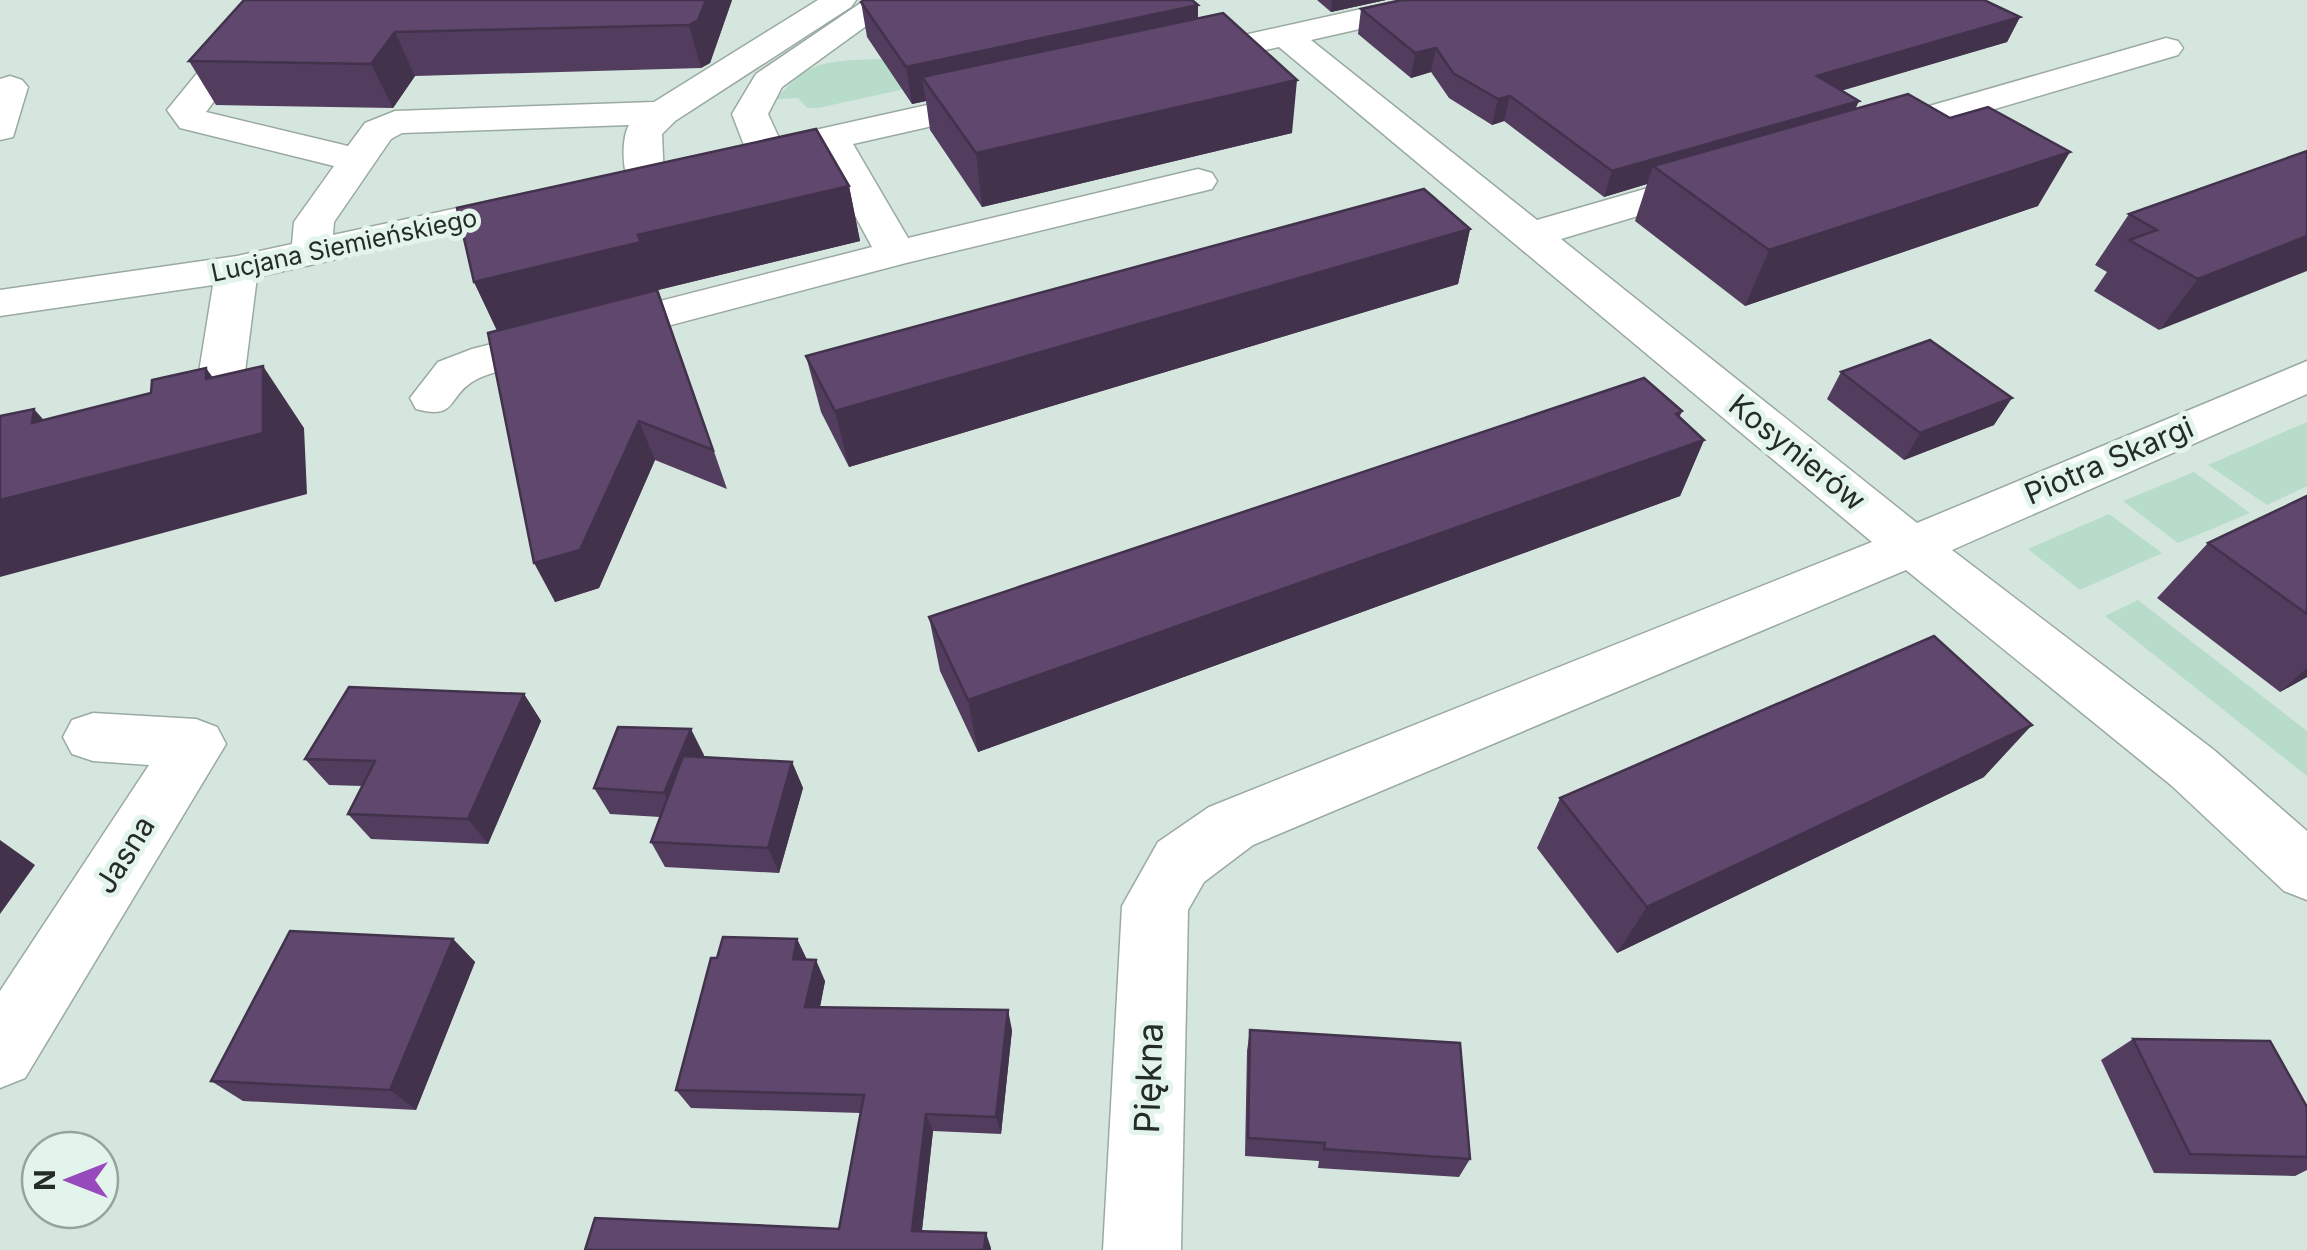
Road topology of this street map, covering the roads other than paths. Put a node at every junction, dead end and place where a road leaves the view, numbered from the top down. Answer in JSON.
{"nodes":[{"id":1,"x":840,"y":0,"type":"edge"},
{"id":2,"x":886,"y":0,"type":"edge"},
{"id":3,"x":1446,"y":0,"type":"edge"},
{"id":4,"x":252,"y":28,"type":"edge"},
{"id":5,"x":1286,"y":36,"type":"junction"},
{"id":6,"x":2166,"y":48,"type":"dead end"},
{"id":7,"x":1153,"y":66,"type":"edge"},
{"id":8,"x":10,"y":87,"type":"dead end"},
{"id":9,"x":1042,"y":91,"type":"edge"},
{"id":10,"x":662,"y":113,"type":"junction"},
{"id":11,"x":0,"y":129,"type":"edge"},
{"id":12,"x":830,"y":138,"type":"junction"},
{"id":13,"x":1843,"y":143,"type":"edge"},
{"id":14,"x":766,"y":152,"type":"junction"},
{"id":15,"x":358,"y":160,"type":"junction"},
{"id":16,"x":1751,"y":170,"type":"edge"},
{"id":17,"x":682,"y":171,"type":"junction"},
{"id":18,"x":1198,"y":181,"type":"dead end"},
{"id":19,"x":608,"y":187,"type":"edge"},
{"id":20,"x":571,"y":196,"type":"edge"},
{"id":21,"x":1530,"y":235,"type":"junction"},
{"id":22,"x":896,"y":252,"type":"junction"},
{"id":23,"x":312,"y":253,"type":"junction"},
{"id":24,"x":237,"y":269,"type":"junction"},
{"id":25,"x":0,"y":303,"type":"edge"},
{"id":26,"x":222,"y":372,"type":"edge"},
{"id":27,"x":2307,"y":376,"type":"edge"},
{"id":28,"x":433,"y":398,"type":"dead end"},
{"id":29,"x":1911,"y":546,"type":"junction"},
{"id":30,"x":93,"y":738,"type":"dead end"},
{"id":31,"x":2307,"y":870,"type":"edge"},
{"id":32,"x":1155,"y":906,"type":"joint"},
{"id":33,"x":0,"y":1053,"type":"edge"},
{"id":34,"x":1142,"y":1250,"type":"edge"}],
"edges":[{"from":1,"to":10,"type":"street"},
{"from":2,"to":14,"type":"street"},
{"from":3,"to":5,"type":"street"},
{"from":4,"to":15,"type":"street"},
{"from":5,"to":7,"type":"street"},
{"from":5,"to":21,"type":"street","name":"Kosynierów"},
{"from":6,"to":13,"type":"street"},
{"from":8,"to":11,"type":"street"},
{"from":9,"to":12,"type":"street"},
{"from":10,"to":15,"type":"street"},
{"from":10,"to":17,"type":"street"},
{"from":12,"to":14,"type":"street"},
{"from":12,"to":22,"type":"street"},
{"from":14,"to":17,"type":"street"},
{"from":15,"to":23,"type":"street"},
{"from":16,"to":21,"type":"street"},
{"from":17,"to":19,"type":"street"},
{"from":18,"to":22,"type":"street"},
{"from":20,"to":23,"type":"street","name":"Lucjana Siemieńskiego"},
{"from":21,"to":29,"type":"street","name":"Kosynierów"},
{"from":22,"to":28,"type":"street"},
{"from":23,"to":24,"type":"street","name":"Lucjana Siemieńskiego"},
{"from":24,"to":25,"type":"street","name":"Lucjana Siemieńskiego"},
{"from":24,"to":26,"type":"street"},
{"from":27,"to":29,"type":"street","name":"Piotra Skargi"},
{"from":29,"to":31,"type":"street","name":"Kosynierów"},
{"from":29,"to":32,"type":"street","name":"Piotra Skargi"},
{"from":30,"to":33,"type":"street","name":"Jasna"},
{"from":32,"to":34,"type":"street","name":"Piękna"}]}
